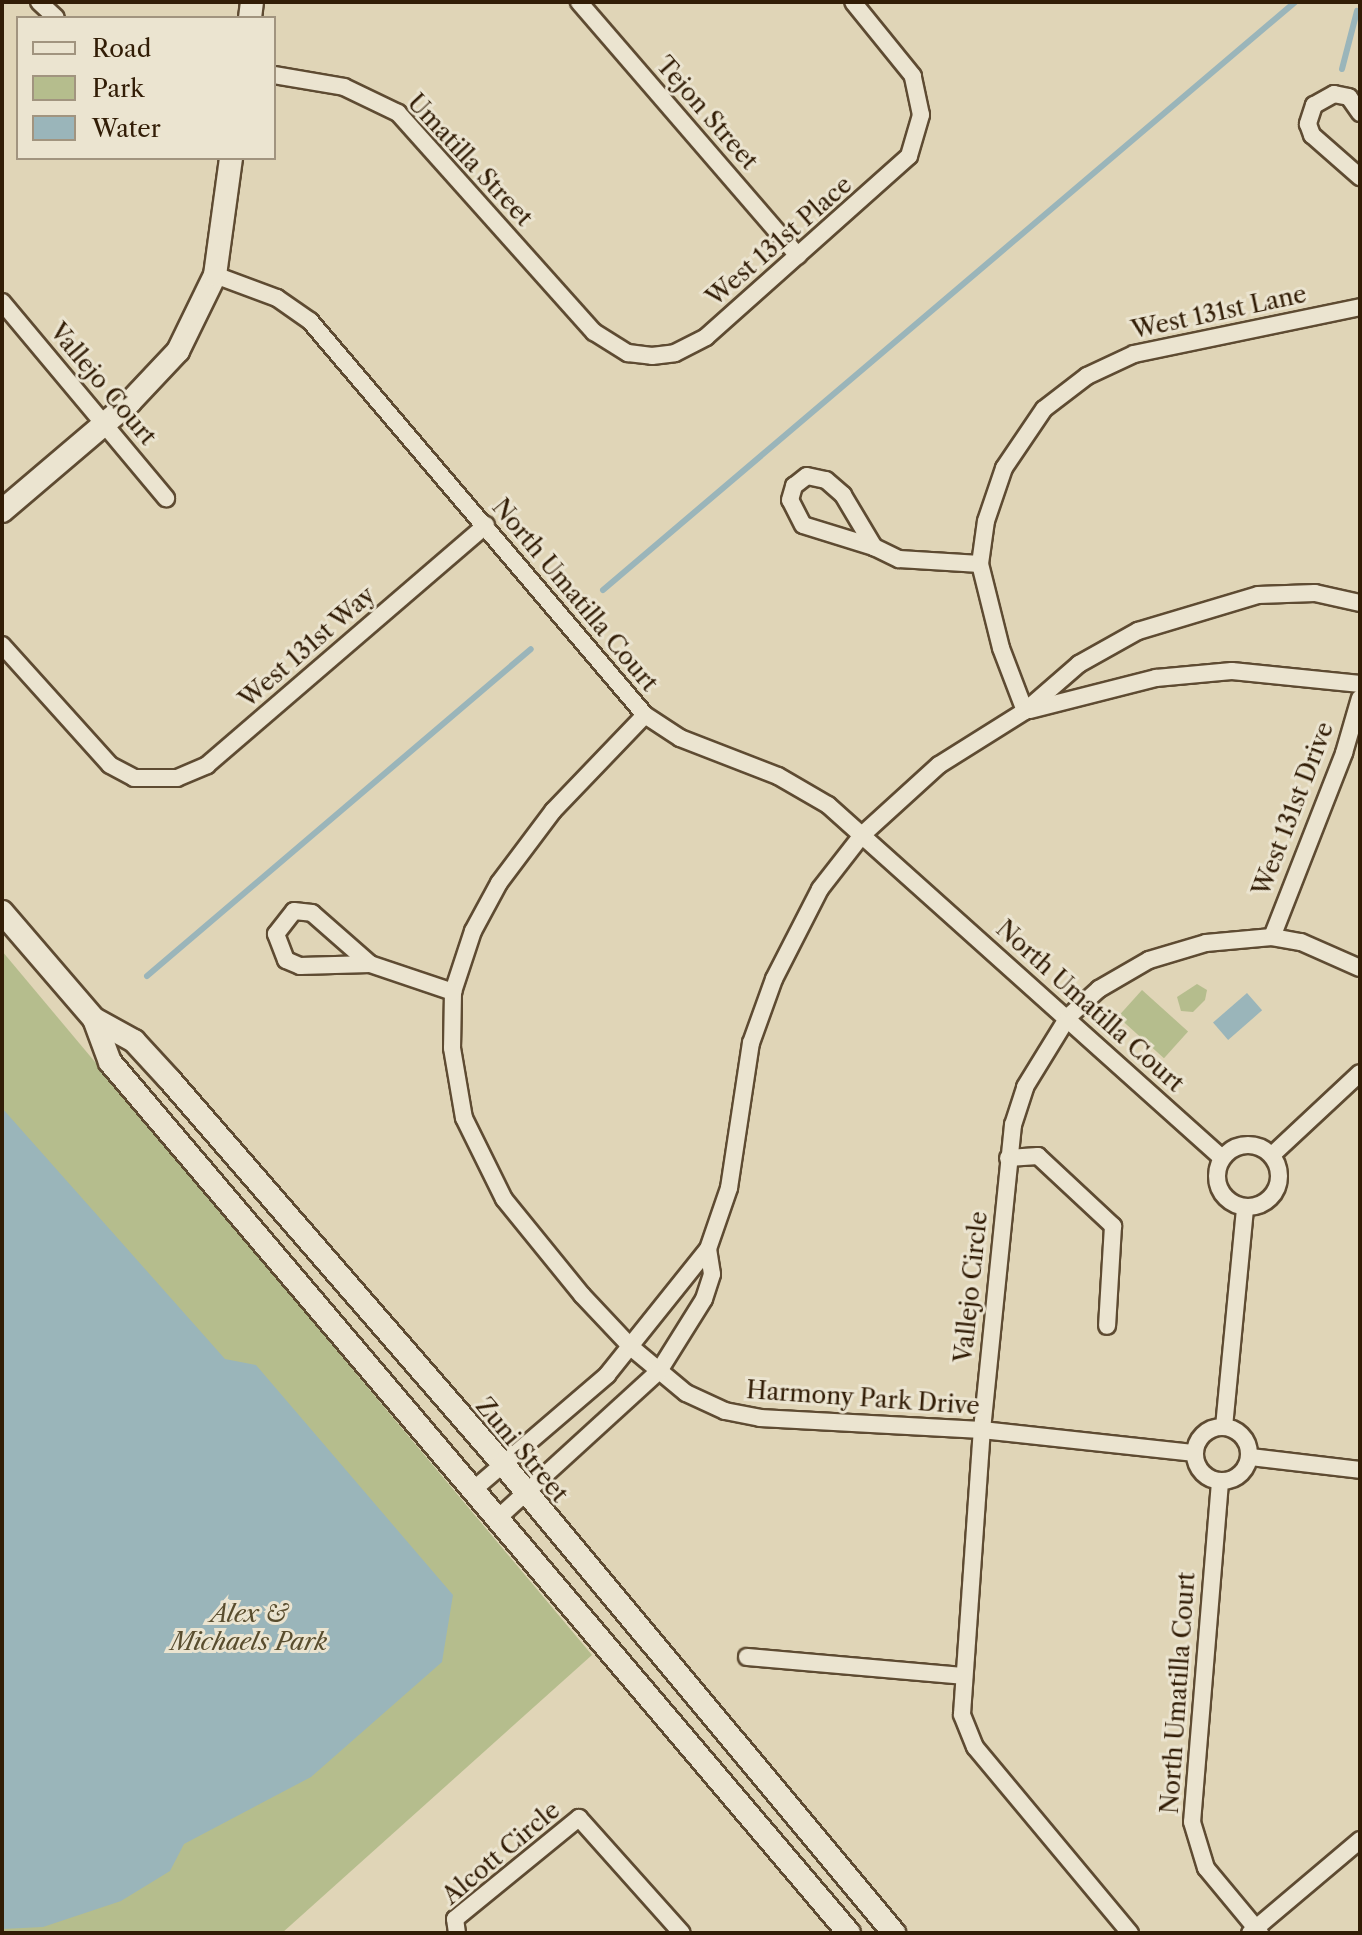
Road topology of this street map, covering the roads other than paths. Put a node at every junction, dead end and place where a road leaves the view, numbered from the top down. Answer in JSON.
{"nodes":[{"id":1,"x":39,"y":2,"type":"edge"},
{"id":2,"x":579,"y":2,"type":"edge"},
{"id":3,"x":853,"y":2,"type":"edge"},
{"id":4,"x":54,"y":16,"type":"edge"},
{"id":5,"x":276,"y":75,"type":"edge"},
{"id":6,"x":1360,"y":113,"type":"edge"},
{"id":7,"x":231,"y":160,"type":"edge"},
{"id":8,"x":1360,"y":177,"type":"edge"},
{"id":9,"x":798,"y":256,"type":"junction"},
{"id":10,"x":215,"y":275,"type":"junction"},
{"id":11,"x":2,"y":302,"type":"edge"},
{"id":12,"x":1360,"y":307,"type":"edge"},
{"id":13,"x":597,"y":335,"type":"joint"},
{"id":14,"x":105,"y":423,"type":"junction"},
{"id":15,"x":166,"y":498,"type":"dead end"},
{"id":16,"x":2,"y":511,"type":"edge"},
{"id":17,"x":486,"y":525,"type":"junction"},
{"id":18,"x":874,"y":547,"type":"junction"},
{"id":19,"x":980,"y":564,"type":"junction"},
{"id":20,"x":1360,"y":603,"type":"edge"},
{"id":21,"x":2,"y":645,"type":"edge"},
{"id":22,"x":1360,"y":684,"type":"edge"},
{"id":23,"x":1360,"y":698,"type":"edge"},
{"id":24,"x":1025,"y":711,"type":"junction"},
{"id":25,"x":645,"y":715,"type":"junction"},
{"id":26,"x":862,"y":835,"type":"junction"},
{"id":27,"x":2,"y":912,"type":"edge"},
{"id":28,"x":1272,"y":937,"type":"junction"},
{"id":29,"x":370,"y":964,"type":"junction"},
{"id":30,"x":1360,"y":968,"type":"edge"},
{"id":31,"x":453,"y":992,"type":"junction"},
{"id":32,"x":1068,"y":1017,"type":"junction"},
{"id":33,"x":94,"y":1019,"type":"junction"},
{"id":34,"x":1360,"y":1073,"type":"edge"},
{"id":35,"x":1272,"y":1155,"type":"junction"},
{"id":36,"x":1008,"y":1158,"type":"junction"},
{"id":37,"x":1222,"y":1158,"type":"junction"},
{"id":38,"x":1245,"y":1208,"type":"junction"},
{"id":39,"x":708,"y":1249,"type":"junction"},
{"id":40,"x":1107,"y":1326,"type":"dead end"},
{"id":41,"x":632,"y":1348,"type":"junction"},
{"id":42,"x":659,"y":1371,"type":"junction"},
{"id":43,"x":1224,"y":1427,"type":"junction"},
{"id":44,"x":982,"y":1430,"type":"junction"},
{"id":45,"x":1193,"y":1453,"type":"junction"},
{"id":46,"x":1250,"y":1457,"type":"junction"},
{"id":47,"x":503,"y":1464,"type":"junction"},
{"id":48,"x":1360,"y":1470,"type":"edge"},
{"id":49,"x":1220,"y":1482,"type":"junction"},
{"id":50,"x":473,"y":1490,"type":"junction"},
{"id":51,"x":525,"y":1495,"type":"junction"},
{"id":52,"x":498,"y":1518,"type":"junction"},
{"id":53,"x":747,"y":1657,"type":"dead end"},
{"id":54,"x":963,"y":1676,"type":"junction"},
{"id":55,"x":1360,"y":1840,"type":"edge"},
{"id":56,"x":1255,"y":1931,"type":"edge"},
{"id":57,"x":457,"y":1933,"type":"edge"},
{"id":58,"x":682,"y":1933,"type":"edge"},
{"id":59,"x":849,"y":1933,"type":"edge"},
{"id":60,"x":894,"y":1933,"type":"edge"},
{"id":61,"x":1130,"y":1933,"type":"edge"}],
"edges":[{"from":1,"to":4,"type":"street"},
{"from":2,"to":9,"type":"street","name":"Tejon Street"},
{"from":3,"to":9,"type":"street","name":"West 131st Place"},
{"from":5,"to":13,"type":"street","name":"Umatilla Street"},
{"from":6,"to":8,"type":"street"},
{"from":7,"to":10,"type":"main road"},
{"from":9,"to":13,"type":"street","name":"West 131st Place"},
{"from":10,"to":14,"type":"main road"},
{"from":10,"to":17,"type":"street","name":"North Umatilla Court"},
{"from":11,"to":14,"type":"street","name":"Vallejo Court"},
{"from":12,"to":19,"type":"street","name":"West 131st Lane"},
{"from":14,"to":15,"type":"street","name":"Vallejo Court"},
{"from":14,"to":16,"type":"main road"},
{"from":17,"to":21,"type":"street","name":"West 131st Way"},
{"from":17,"to":25,"type":"street","name":"North Umatilla Court"},
{"from":18,"to":18,"type":"street"},
{"from":18,"to":19,"type":"street"},
{"from":19,"to":24,"type":"street","name":"West 131st Lane"},
{"from":20,"to":24,"type":"street"},
{"from":22,"to":24,"type":"street"},
{"from":23,"to":28,"type":"street","name":"West 131st Drive"},
{"from":24,"to":26,"type":"street"},
{"from":25,"to":26,"type":"street","name":"North Umatilla Court"},
{"from":25,"to":31,"type":"street","name":"Harmony Park Drive"},
{"from":26,"to":32,"type":"street","name":"North Umatilla Court"},
{"from":26,"to":39,"type":"street"},
{"from":27,"to":33,"type":"main road","name":"Zuni Street"},
{"from":28,"to":30,"type":"street","name":"Vallejo Circle"},
{"from":28,"to":32,"type":"street","name":"Vallejo Circle"},
{"from":29,"to":29,"type":"street"},
{"from":29,"to":31,"type":"street"},
{"from":31,"to":41,"type":"street","name":"Harmony Park Drive"},
{"from":32,"to":36,"type":"street","name":"Vallejo Circle"},
{"from":32,"to":37,"type":"street","name":"North Umatilla Court"},
{"from":33,"to":47,"type":"main road","name":"Zuni Street"},
{"from":33,"to":50,"type":"main road","name":"Zuni Street"},
{"from":34,"to":35,"type":"street"},
{"from":35,"to":37,"type":"street"},
{"from":35,"to":38,"type":"street"},
{"from":36,"to":40,"type":"street"},
{"from":36,"to":44,"type":"street","name":"Vallejo Circle"},
{"from":37,"to":38,"type":"street"},
{"from":38,"to":43,"type":"street"},
{"from":39,"to":41,"type":"street"},
{"from":39,"to":42,"type":"street"},
{"from":41,"to":42,"type":"street","name":"Harmony Park Drive"},
{"from":41,"to":47,"type":"street"},
{"from":42,"to":44,"type":"street","name":"Harmony Park Drive"},
{"from":42,"to":51,"type":"street"},
{"from":43,"to":45,"type":"street"},
{"from":43,"to":46,"type":"street"},
{"from":44,"to":45,"type":"street","name":"Harmony Park Drive"},
{"from":44,"to":54,"type":"street","name":"Vallejo Circle"},
{"from":45,"to":49,"type":"street"},
{"from":46,"to":48,"type":"street"},
{"from":46,"to":49,"type":"street"},
{"from":47,"to":50,"type":"street"},
{"from":47,"to":51,"type":"main road","name":"Zuni Street"},
{"from":49,"to":56,"type":"street","name":"North Umatilla Court"},
{"from":50,"to":52,"type":"main road","name":"Zuni Street"},
{"from":51,"to":52,"type":"street"},
{"from":51,"to":60,"type":"main road","name":"Zuni Street"},
{"from":52,"to":59,"type":"main road","name":"Zuni Street"},
{"from":53,"to":54,"type":"street"},
{"from":54,"to":61,"type":"street","name":"Vallejo Circle"},
{"from":55,"to":56,"type":"street"},
{"from":57,"to":58,"type":"street","name":"Alcott Circle"}]}
